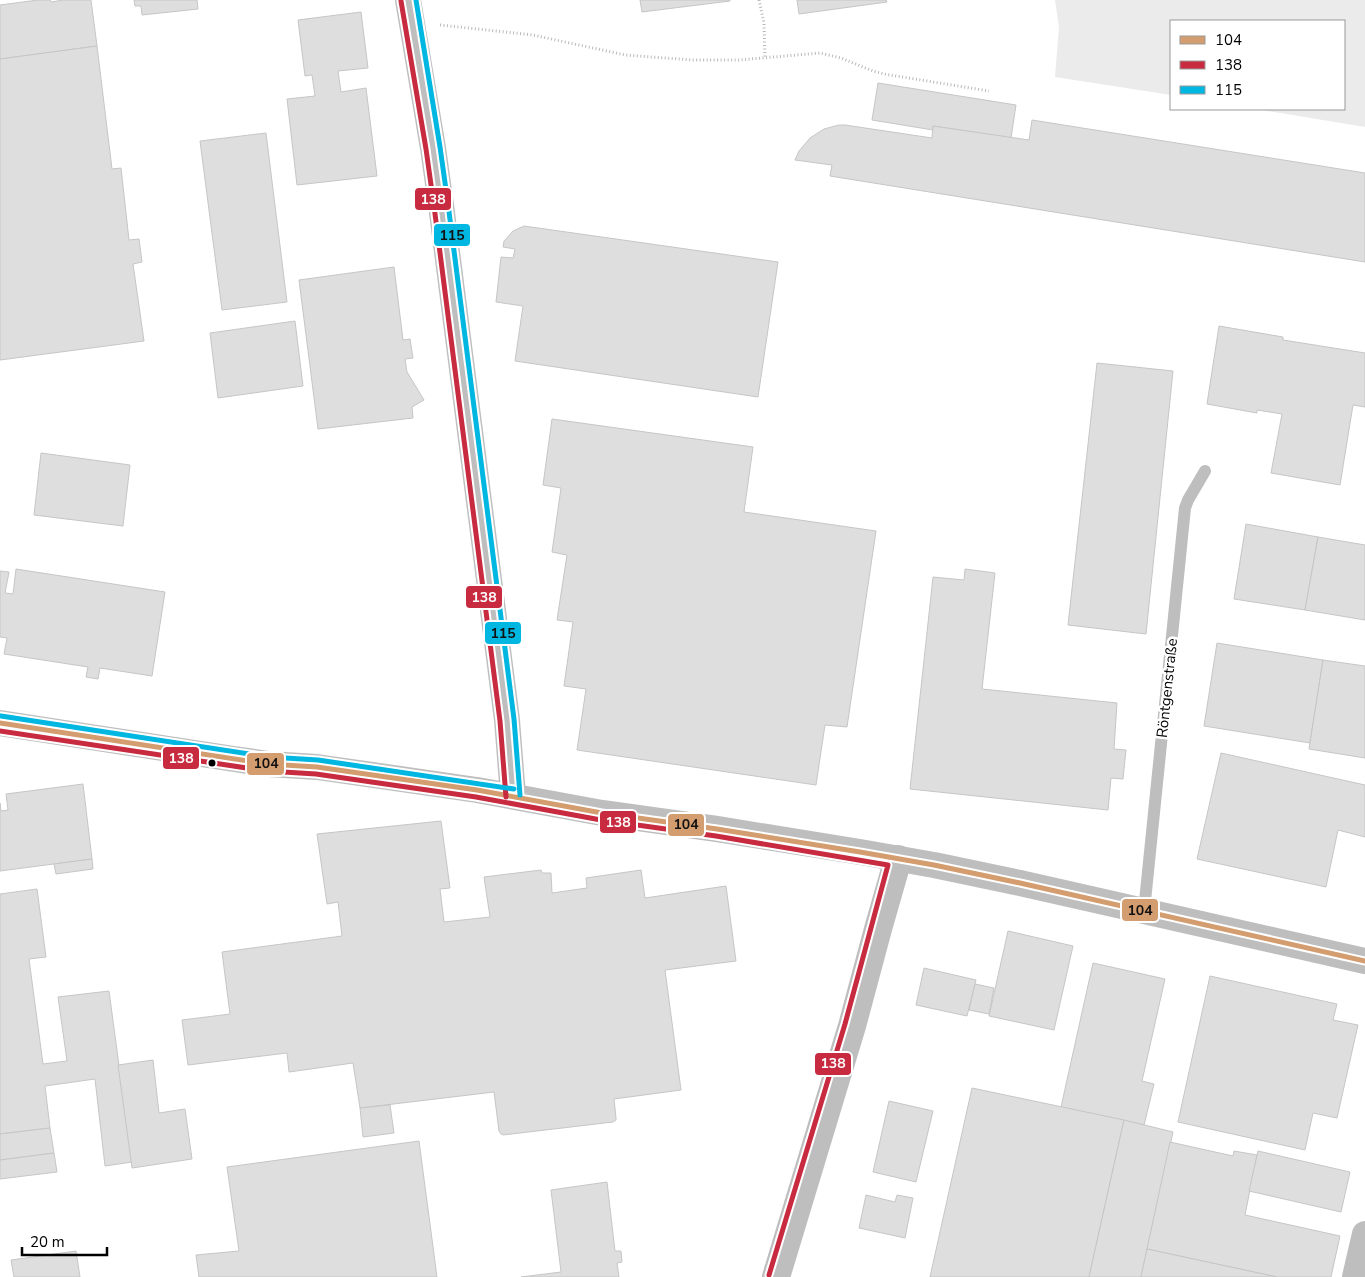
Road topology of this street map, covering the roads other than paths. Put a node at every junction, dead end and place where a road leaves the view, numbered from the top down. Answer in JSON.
{"nodes":[{"id":1,"x":408,"y":0,"type":"edge"},
{"id":2,"x":1205,"y":471,"type":"dead end"},
{"id":3,"x":0,"y":722,"type":"edge"},
{"id":4,"x":513,"y":796,"type":"junction"},
{"id":5,"x":898,"y":858,"type":"junction"},
{"id":6,"x":1144,"y":911,"type":"junction"},
{"id":7,"x":1365,"y":961,"type":"edge"},
{"id":8,"x":1365,"y":1234,"type":"edge"},
{"id":9,"x":776,"y":1277,"type":"edge"},
{"id":10,"x":1355,"y":1277,"type":"edge"}],
"edges":[{"from":1,"to":4,"type":"street"},
{"from":2,"to":6,"type":"lane","name":"Röntgenstraße"},
{"from":3,"to":4,"type":"street"},
{"from":4,"to":5,"type":"street"},
{"from":5,"to":6,"type":"street"},
{"from":5,"to":9,"type":"street"},
{"from":6,"to":7,"type":"street"},
{"from":8,"to":10,"type":"street"}]}
